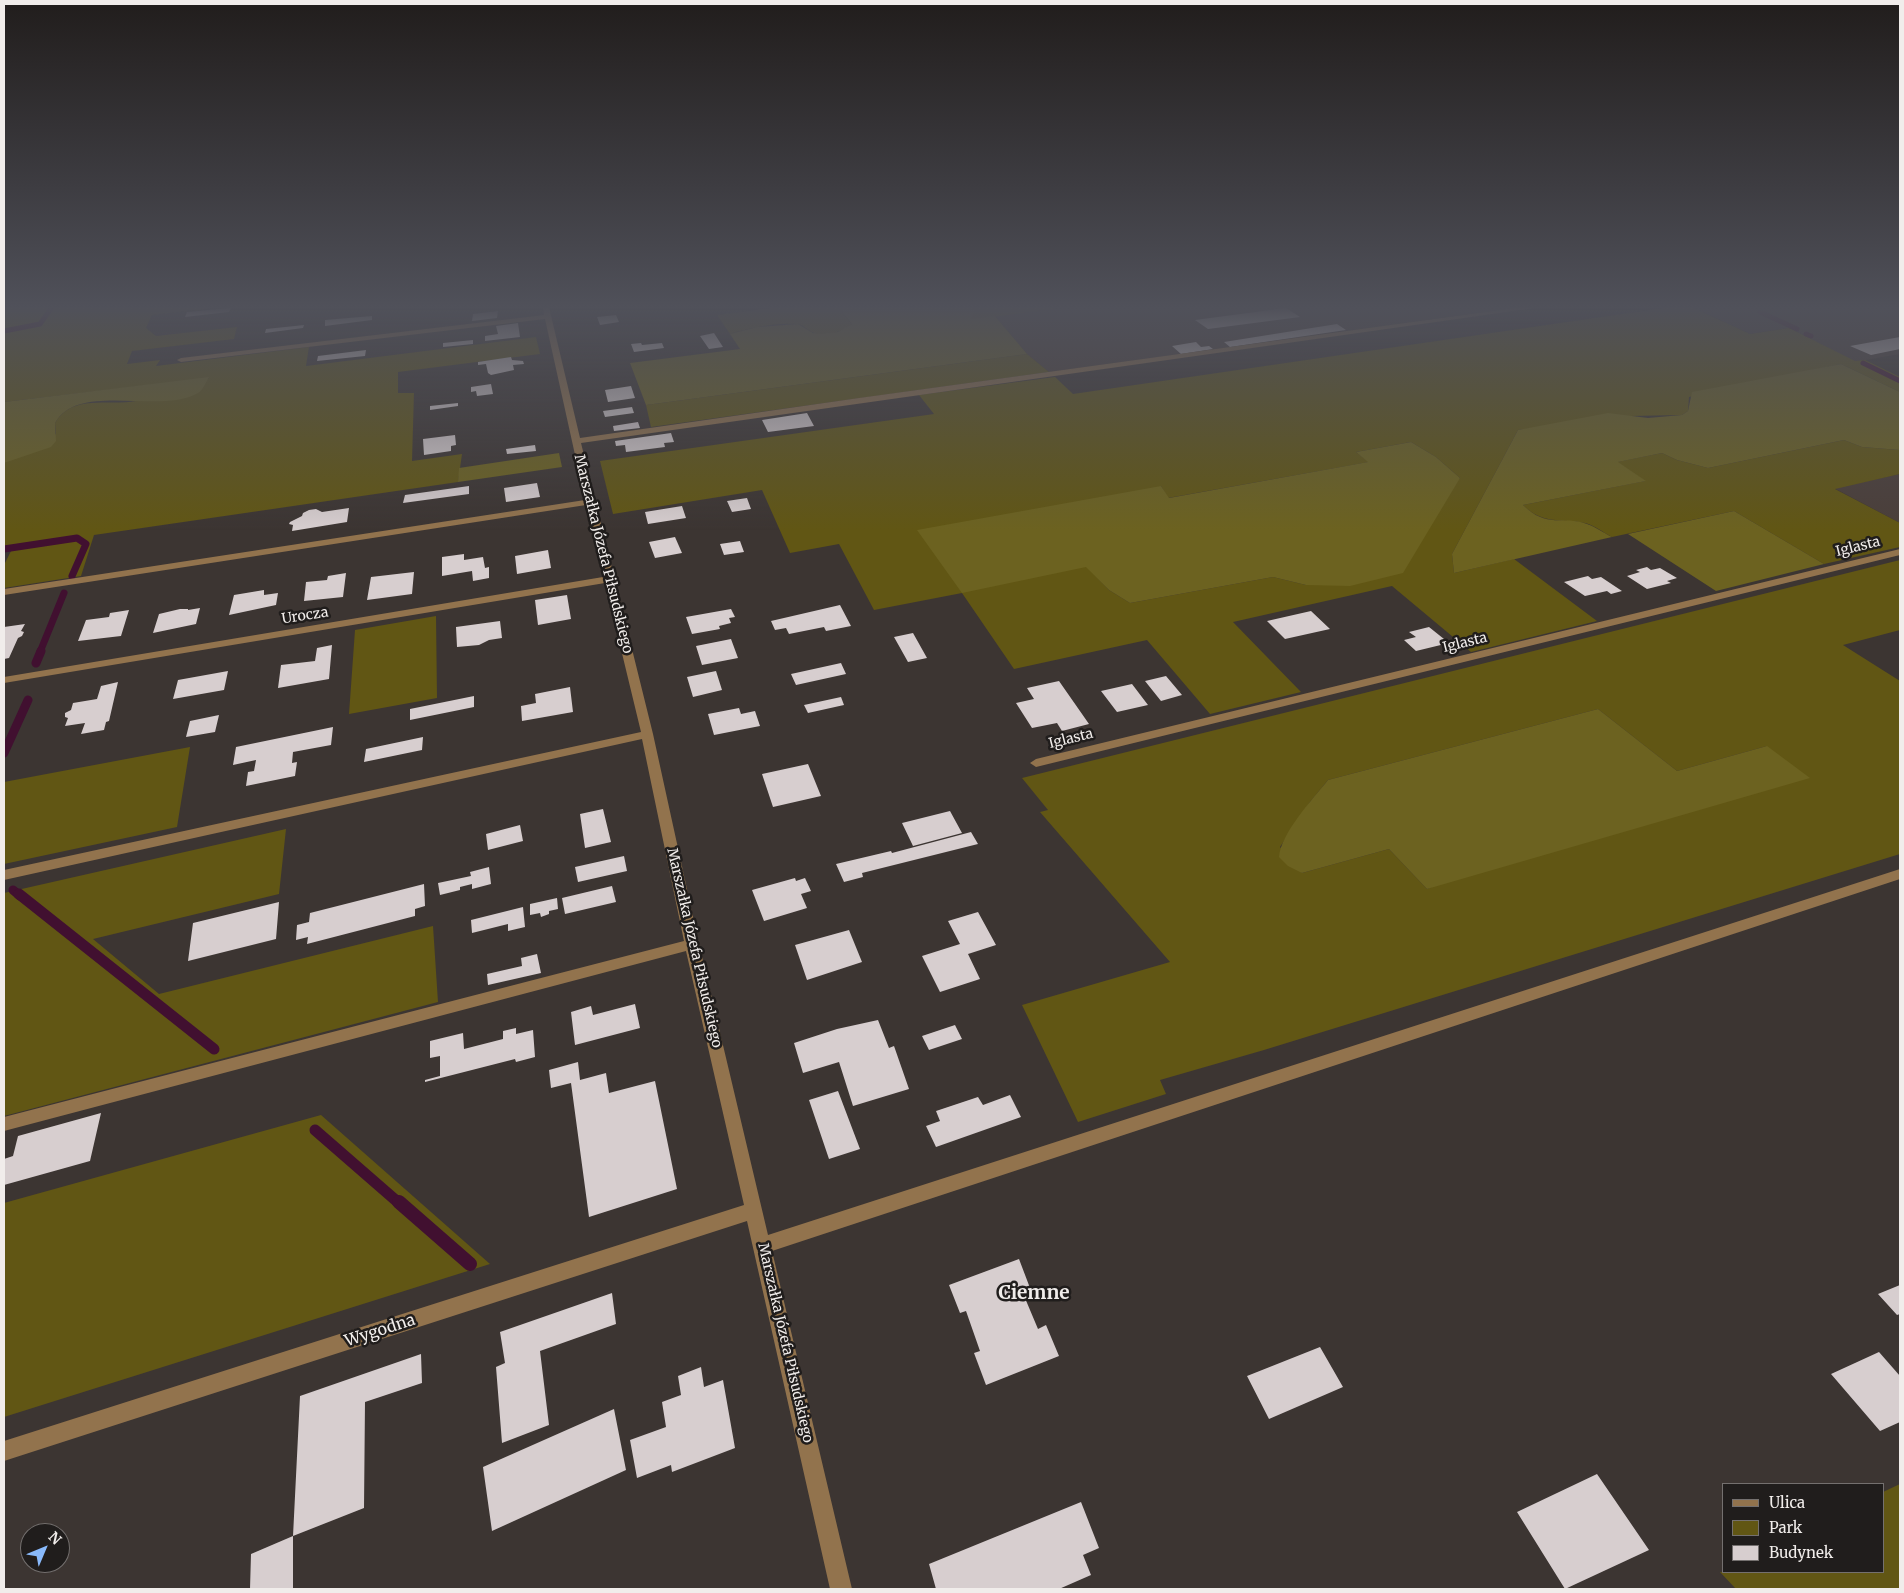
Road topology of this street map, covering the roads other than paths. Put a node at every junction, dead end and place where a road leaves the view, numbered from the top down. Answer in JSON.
{"nodes":[{"id":1,"x":563,"y":381,"type":"edge"},
{"id":2,"x":997,"y":381,"type":"edge"},
{"id":3,"x":576,"y":441,"type":"junction"},
{"id":4,"x":590,"y":502,"type":"junction"},
{"id":5,"x":1900,"y":552,"type":"edge"},
{"id":6,"x":610,"y":580,"type":"junction"},
{"id":7,"x":4,"y":592,"type":"edge"},
{"id":8,"x":4,"y":680,"type":"edge"},
{"id":9,"x":647,"y":734,"type":"junction"},
{"id":10,"x":1036,"y":763,"type":"dead end"},
{"id":11,"x":1900,"y":874,"type":"edge"},
{"id":12,"x":4,"y":875,"type":"edge"},
{"id":13,"x":692,"y":944,"type":"junction"},
{"id":14,"x":4,"y":1124,"type":"edge"},
{"id":15,"x":755,"y":1210,"type":"junction"},
{"id":16,"x":763,"y":1245,"type":"junction"},
{"id":17,"x":4,"y":1451,"type":"edge"},
{"id":18,"x":841,"y":1589,"type":"edge"}],
"edges":[{"from":1,"to":3,"type":"street","name":"Marszałka Józefa Piłsudskiego"},
{"from":2,"to":3,"type":"street"},
{"from":3,"to":4,"type":"street","name":"Marszałka Józefa Piłsudskiego"},
{"from":4,"to":6,"type":"street","name":"Marszałka Józefa Piłsudskiego"},
{"from":4,"to":7,"type":"street"},
{"from":5,"to":10,"type":"street","name":"Iglasta"},
{"from":6,"to":8,"type":"street","name":"Urocza"},
{"from":6,"to":9,"type":"street","name":"Marszałka Józefa Piłsudskiego"},
{"from":9,"to":12,"type":"street"},
{"from":9,"to":13,"type":"street","name":"Marszałka Józefa Piłsudskiego"},
{"from":11,"to":16,"type":"street"},
{"from":13,"to":14,"type":"street"},
{"from":13,"to":15,"type":"street","name":"Marszałka Józefa Piłsudskiego"},
{"from":15,"to":16,"type":"street","name":"Marszałka Józefa Piłsudskiego"},
{"from":15,"to":17,"type":"street","name":"Wygodna"},
{"from":16,"to":18,"type":"street","name":"Marszałka Józefa Piłsudskiego"}]}
